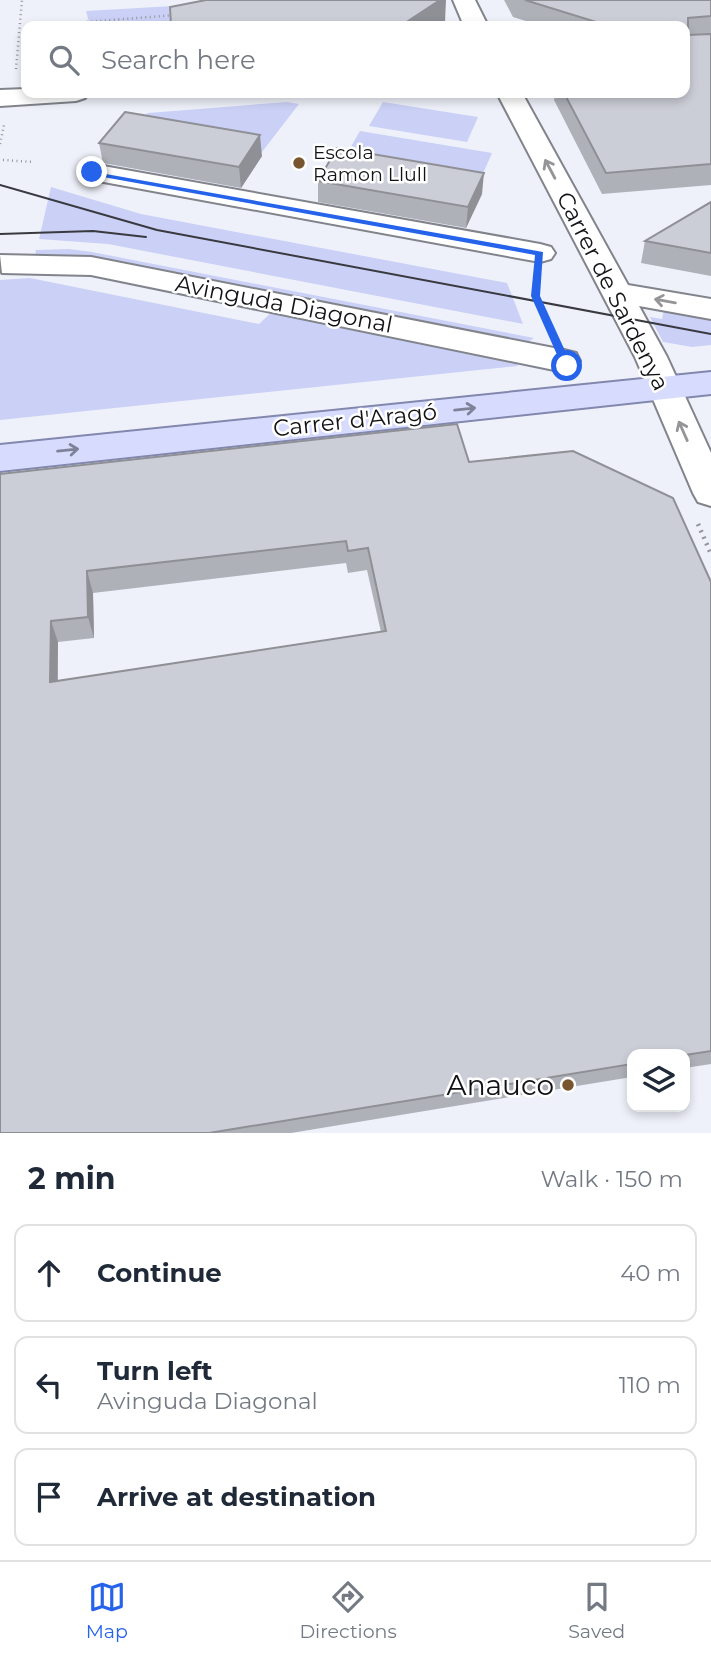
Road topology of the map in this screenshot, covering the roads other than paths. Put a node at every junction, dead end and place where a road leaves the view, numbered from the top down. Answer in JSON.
{"nodes":[{"id":1,"x":464,"y":0,"type":"edge"},
{"id":2,"x":474,"y":21,"type":"edge"},
{"id":3,"x":512,"y":98,"type":"edge"},
{"id":4,"x":92,"y":172,"type":"dead end"},
{"id":5,"x":540,"y":253,"type":"road end"},
{"id":6,"x":2,"y":264,"type":"dead end"},
{"id":7,"x":619,"y":293,"type":"junction"},
{"id":8,"x":711,"y":309,"type":"edge"},
{"id":9,"x":564,"y":362,"type":"road end"},
{"id":10,"x":711,"y":383,"type":"edge"},
{"id":11,"x":664,"y":388,"type":"junction"},
{"id":12,"x":711,"y":395,"type":"edge"},
{"id":13,"x":0,"y":458,"type":"edge"},
{"id":14,"x":711,"y":493,"type":"edge"}],
"edges":[{"from":1,"to":2,"type":"street"},
{"from":7,"to":3,"type":"street","name":"Carrer de Sardenya","one_way":true},
{"from":4,"to":5,"type":"street"},
{"from":6,"to":9,"type":"street","name":"Avinguda Diagonal"},
{"from":8,"to":7,"type":"street","one_way":true},
{"from":7,"to":11,"type":"street","name":"Carrer de Sardenya"},
{"from":10,"to":11,"type":"main road","name":"Carrer d'Aragó"},
{"from":11,"to":12,"type":"street"},
{"from":13,"to":11,"type":"main road","name":"Carrer d'Aragó","one_way":true},
{"from":14,"to":11,"type":"street","name":"Carrer de Sardenya","one_way":true}]}
